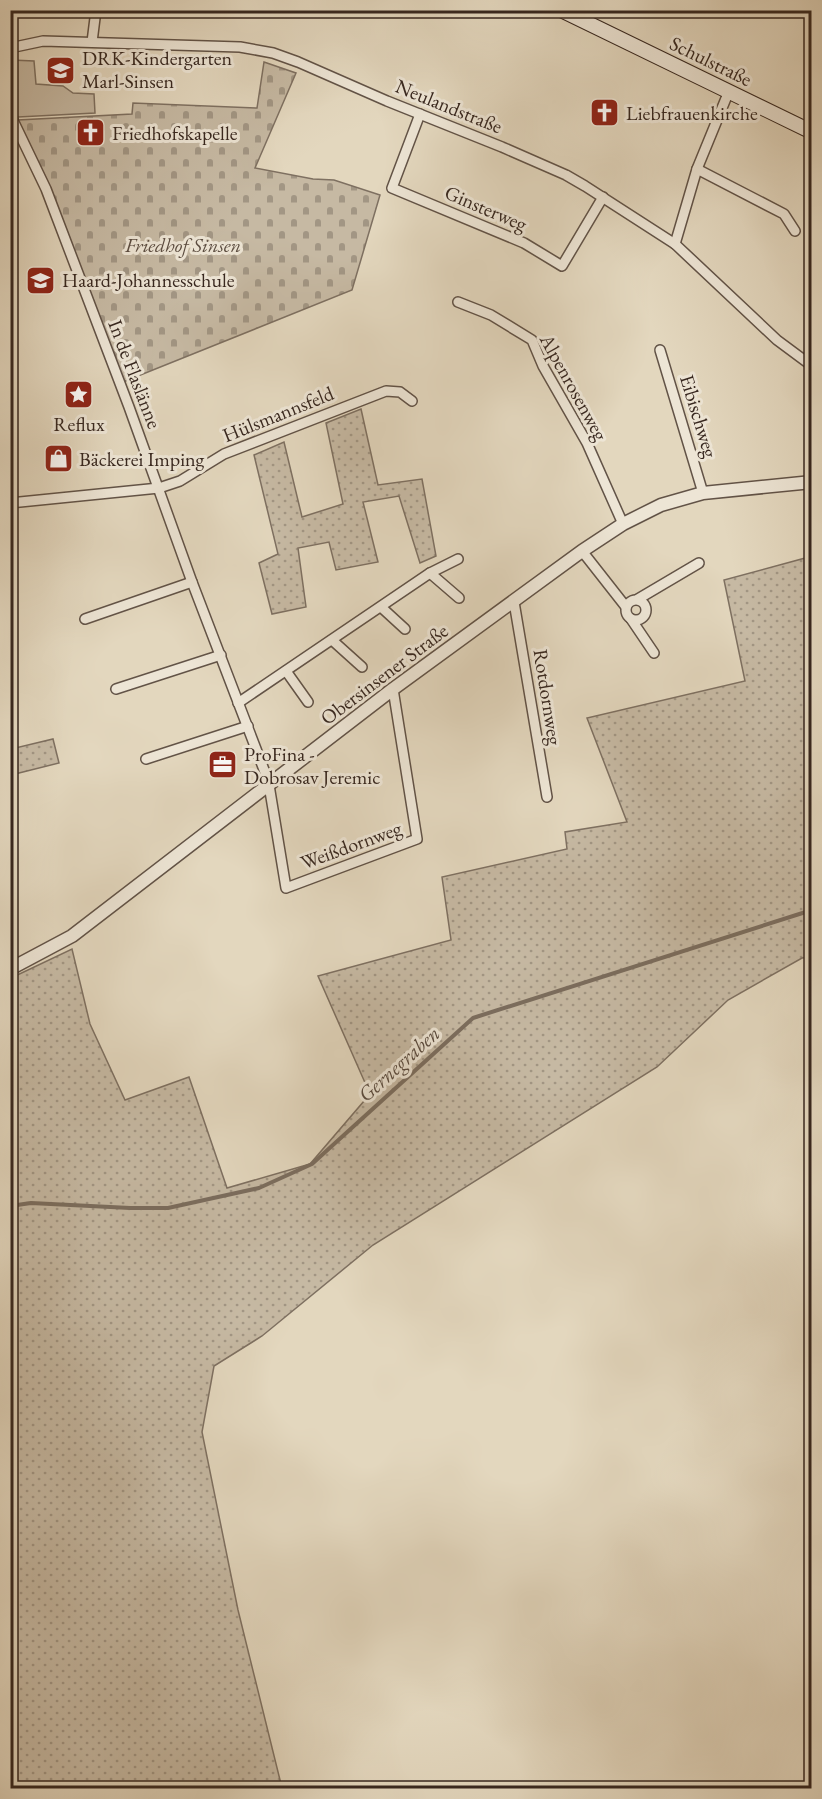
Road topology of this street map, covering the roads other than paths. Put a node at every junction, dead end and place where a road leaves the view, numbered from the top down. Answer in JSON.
{"nodes":[{"id":1,"x":96,"y":10,"type":"edge"},
{"id":2,"x":561,"y":10,"type":"edge"},
{"id":3,"x":92,"y":42,"type":"junction"},
{"id":4,"x":10,"y":48,"type":"edge"},
{"id":5,"x":729,"y":91,"type":"junction"},
{"id":6,"x":10,"y":114,"type":"edge"},
{"id":7,"x":420,"y":114,"type":"junction"},
{"id":8,"x":812,"y":132,"type":"edge"},
{"id":9,"x":697,"y":169,"type":"junction"},
{"id":10,"x":603,"y":197,"type":"junction"},
{"id":11,"x":795,"y":231,"type":"dead end"},
{"id":12,"x":675,"y":244,"type":"junction"},
{"id":13,"x":458,"y":303,"type":"dead end"},
{"id":14,"x":660,"y":350,"type":"dead end"},
{"id":15,"x":811,"y":363,"type":"edge"},
{"id":16,"x":412,"y":401,"type":"dead end"},
{"id":17,"x":812,"y":482,"type":"edge"},
{"id":18,"x":159,"y":488,"type":"junction"},
{"id":19,"x":703,"y":493,"type":"junction"},
{"id":20,"x":10,"y":503,"type":"edge"},
{"id":21,"x":623,"y":525,"type":"junction"},
{"id":22,"x":582,"y":551,"type":"junction"},
{"id":23,"x":458,"y":559,"type":"dead end"},
{"id":24,"x":699,"y":564,"type":"dead end"},
{"id":25,"x":430,"y":573,"type":"junction"},
{"id":26,"x":192,"y":582,"type":"junction"},
{"id":27,"x":459,"y":598,"type":"dead end"},
{"id":28,"x":638,"y":599,"type":"junction"},
{"id":29,"x":514,"y":602,"type":"junction"},
{"id":30,"x":381,"y":607,"type":"junction"},
{"id":31,"x":626,"y":607,"type":"junction"},
{"id":32,"x":86,"y":619,"type":"dead end"},
{"id":33,"x":631,"y":619,"type":"junction"},
{"id":34,"x":405,"y":629,"type":"dead end"},
{"id":35,"x":332,"y":640,"type":"junction"},
{"id":36,"x":654,"y":653,"type":"dead end"},
{"id":37,"x":221,"y":654,"type":"junction"},
{"id":38,"x":362,"y":667,"type":"dead end"},
{"id":39,"x":286,"y":671,"type":"junction"},
{"id":40,"x":116,"y":689,"type":"dead end"},
{"id":41,"x":393,"y":689,"type":"junction"},
{"id":42,"x":308,"y":702,"type":"dead end"},
{"id":43,"x":238,"y":703,"type":"junction"},
{"id":44,"x":248,"y":726,"type":"junction"},
{"id":45,"x":146,"y":759,"type":"dead end"},
{"id":46,"x":269,"y":785,"type":"junction"},
{"id":47,"x":547,"y":797,"type":"dead end"},
{"id":48,"x":11,"y":969,"type":"edge"}],
"edges":[{"from":1,"to":3,"type":"street"},
{"from":2,"to":5,"type":"main road","name":"Schulstraße"},
{"from":3,"to":4,"type":"street","name":"Neulandstraße"},
{"from":3,"to":7,"type":"street","name":"Neulandstraße"},
{"from":5,"to":8,"type":"main road","name":"Schulstraße"},
{"from":5,"to":9,"type":"street"},
{"from":6,"to":18,"type":"street","name":"In de Flaslänne"},
{"from":7,"to":10,"type":"street","name":"Neulandstraße"},
{"from":7,"to":10,"type":"street","name":"Ginsterweg"},
{"from":9,"to":11,"type":"street"},
{"from":9,"to":12,"type":"street"},
{"from":10,"to":12,"type":"street","name":"Neulandstraße"},
{"from":12,"to":15,"type":"street","name":"Neulandstraße"},
{"from":13,"to":21,"type":"street","name":"Alpenrosenweg"},
{"from":14,"to":19,"type":"street","name":"Eibischweg"},
{"from":16,"to":18,"type":"street","name":"Hülsmannsfeld"},
{"from":17,"to":19,"type":"street","name":"Obersinsener Straße"},
{"from":18,"to":20,"type":"street","name":"Hülsmannsfeld"},
{"from":18,"to":26,"type":"street","name":"In de Flaslänne"},
{"from":19,"to":21,"type":"street","name":"Obersinsener Straße"},
{"from":21,"to":22,"type":"street","name":"Obersinsener Straße"},
{"from":22,"to":29,"type":"street","name":"Obersinsener Straße"},
{"from":22,"to":31,"type":"street"},
{"from":23,"to":25,"type":"street"},
{"from":24,"to":28,"type":"street"},
{"from":25,"to":27,"type":"street"},
{"from":25,"to":30,"type":"street"},
{"from":26,"to":32,"type":"street"},
{"from":26,"to":37,"type":"street","name":"In de Flaslänne"},
{"from":28,"to":31,"type":"street"},
{"from":28,"to":33,"type":"street"},
{"from":29,"to":41,"type":"street","name":"Obersinsener Straße"},
{"from":29,"to":47,"type":"street","name":"Rotdornweg"},
{"from":30,"to":34,"type":"street"},
{"from":30,"to":35,"type":"street"},
{"from":31,"to":33,"type":"street"},
{"from":33,"to":36,"type":"street"},
{"from":35,"to":38,"type":"street"},
{"from":35,"to":39,"type":"street"},
{"from":37,"to":40,"type":"street"},
{"from":37,"to":43,"type":"street","name":"In de Flaslänne"},
{"from":39,"to":42,"type":"street"},
{"from":39,"to":43,"type":"street"},
{"from":41,"to":46,"type":"street","name":"Obersinsener Straße"},
{"from":41,"to":46,"type":"street","name":"Weißdornweg"},
{"from":43,"to":44,"type":"street","name":"In de Flaslänne"},
{"from":44,"to":45,"type":"street"},
{"from":44,"to":46,"type":"street","name":"In de Flaslänne"},
{"from":46,"to":48,"type":"street","name":"Obersinsener Straße"}]}
